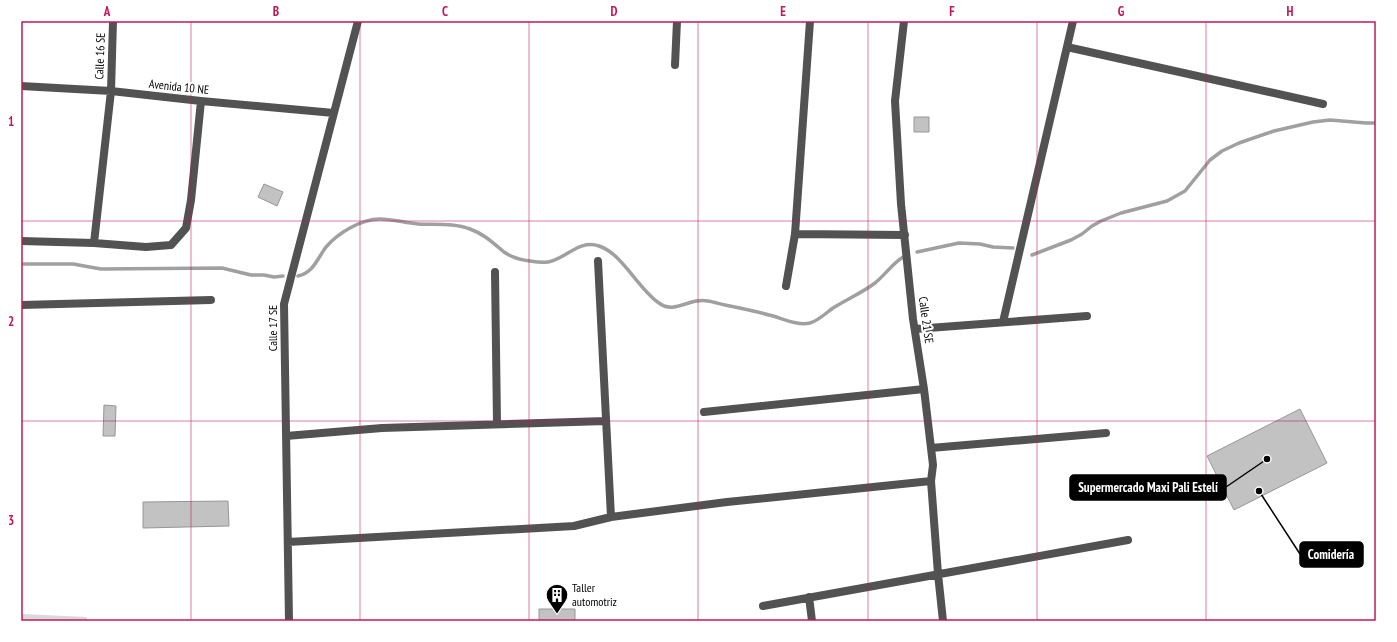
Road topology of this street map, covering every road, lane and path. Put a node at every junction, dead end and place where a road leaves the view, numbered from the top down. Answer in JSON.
{"nodes":[{"id":1,"x":113,"y":21,"type":"edge"},
{"id":2,"x":358,"y":21,"type":"edge"},
{"id":3,"x":676,"y":21,"type":"edge"},
{"id":4,"x":810,"y":21,"type":"edge"},
{"id":5,"x":904,"y":21,"type":"edge"},
{"id":6,"x":1073,"y":21,"type":"edge"},
{"id":7,"x":1068,"y":47,"type":"junction"},
{"id":8,"x":675,"y":65,"type":"dead end"},
{"id":9,"x":21,"y":86,"type":"edge"},
{"id":10,"x":111,"y":91,"type":"junction"},
{"id":11,"x":201,"y":101,"type":"junction"},
{"id":12,"x":1323,"y":104,"type":"dead end"},
{"id":13,"x":334,"y":113,"type":"junction"},
{"id":14,"x":795,"y":234,"type":"junction"},
{"id":15,"x":905,"y":235,"type":"junction"},
{"id":16,"x":21,"y":241,"type":"edge"},
{"id":17,"x":94,"y":243,"type":"junction"},
{"id":18,"x":598,"y":261,"type":"dead end"},
{"id":19,"x":496,"y":272,"type":"dead end"},
{"id":20,"x":786,"y":286,"type":"dead end"},
{"id":21,"x":211,"y":300,"type":"dead end"},
{"id":22,"x":21,"y":305,"type":"edge"},
{"id":23,"x":1087,"y":316,"type":"dead end"},
{"id":24,"x":1004,"y":322,"type":"junction"},
{"id":25,"x":915,"y":328,"type":"junction"},
{"id":26,"x":924,"y":388,"type":"junction"},
{"id":27,"x":704,"y":412,"type":"dead end"},
{"id":28,"x":606,"y":422,"type":"junction"},
{"id":29,"x":497,"y":424,"type":"junction"},
{"id":30,"x":1106,"y":433,"type":"dead end"},
{"id":31,"x":286,"y":436,"type":"junction"},
{"id":32,"x":931,"y":448,"type":"junction"},
{"id":33,"x":931,"y":481,"type":"junction"},
{"id":34,"x":611,"y":517,"type":"junction"},
{"id":35,"x":1128,"y":540,"type":"dead end"},
{"id":36,"x":288,"y":542,"type":"junction"},
{"id":37,"x":938,"y":574,"type":"junction"},
{"id":38,"x":809,"y":597,"type":"junction"},
{"id":39,"x":763,"y":606,"type":"dead end"},
{"id":40,"x":290,"y":621,"type":"edge"},
{"id":41,"x":812,"y":621,"type":"edge"},
{"id":42,"x":943,"y":621,"type":"edge"}],
"edges":[{"from":1,"to":10,"type":"street","name":"Calle 16 SE"},
{"from":2,"to":13,"type":"street","name":"Calle 17 SE"},
{"from":3,"to":8,"type":"street"},
{"from":4,"to":14,"type":"street"},
{"from":5,"to":15,"type":"street","name":"Calle 21 SE"},
{"from":6,"to":7,"type":"street"},
{"from":7,"to":12,"type":"street"},
{"from":7,"to":24,"type":"street"},
{"from":9,"to":10,"type":"street","name":"Avenida 10 NE"},
{"from":10,"to":11,"type":"street","name":"Avenida 10 NE"},
{"from":10,"to":17,"type":"street","name":"Calle 16 SE"},
{"from":11,"to":13,"type":"street","name":"Avenida 10 NE"},
{"from":11,"to":17,"type":"street"},
{"from":13,"to":31,"type":"street","name":"Calle 17 SE"},
{"from":14,"to":15,"type":"street"},
{"from":14,"to":20,"type":"street"},
{"from":15,"to":25,"type":"street","name":"Calle 21 SE"},
{"from":16,"to":17,"type":"street"},
{"from":18,"to":28,"type":"street"},
{"from":19,"to":29,"type":"street"},
{"from":21,"to":22,"type":"street"},
{"from":23,"to":24,"type":"street"},
{"from":24,"to":25,"type":"street"},
{"from":25,"to":26,"type":"street","name":"Calle 21 SE"},
{"from":26,"to":27,"type":"street"},
{"from":26,"to":32,"type":"street","name":"Calle 21 SE"},
{"from":28,"to":29,"type":"street"},
{"from":28,"to":34,"type":"street"},
{"from":29,"to":31,"type":"street"},
{"from":30,"to":32,"type":"street"},
{"from":31,"to":36,"type":"street","name":"Calle 17 SE"},
{"from":32,"to":33,"type":"street","name":"Calle 21 SE"},
{"from":33,"to":34,"type":"street"},
{"from":33,"to":37,"type":"street","name":"Calle 21 SE"},
{"from":34,"to":36,"type":"street"},
{"from":35,"to":37,"type":"street"},
{"from":36,"to":40,"type":"street","name":"Calle 17 SE"},
{"from":37,"to":38,"type":"street"},
{"from":37,"to":42,"type":"street","name":"Calle 21 SE"},
{"from":38,"to":39,"type":"street"},
{"from":38,"to":41,"type":"street"}]}
